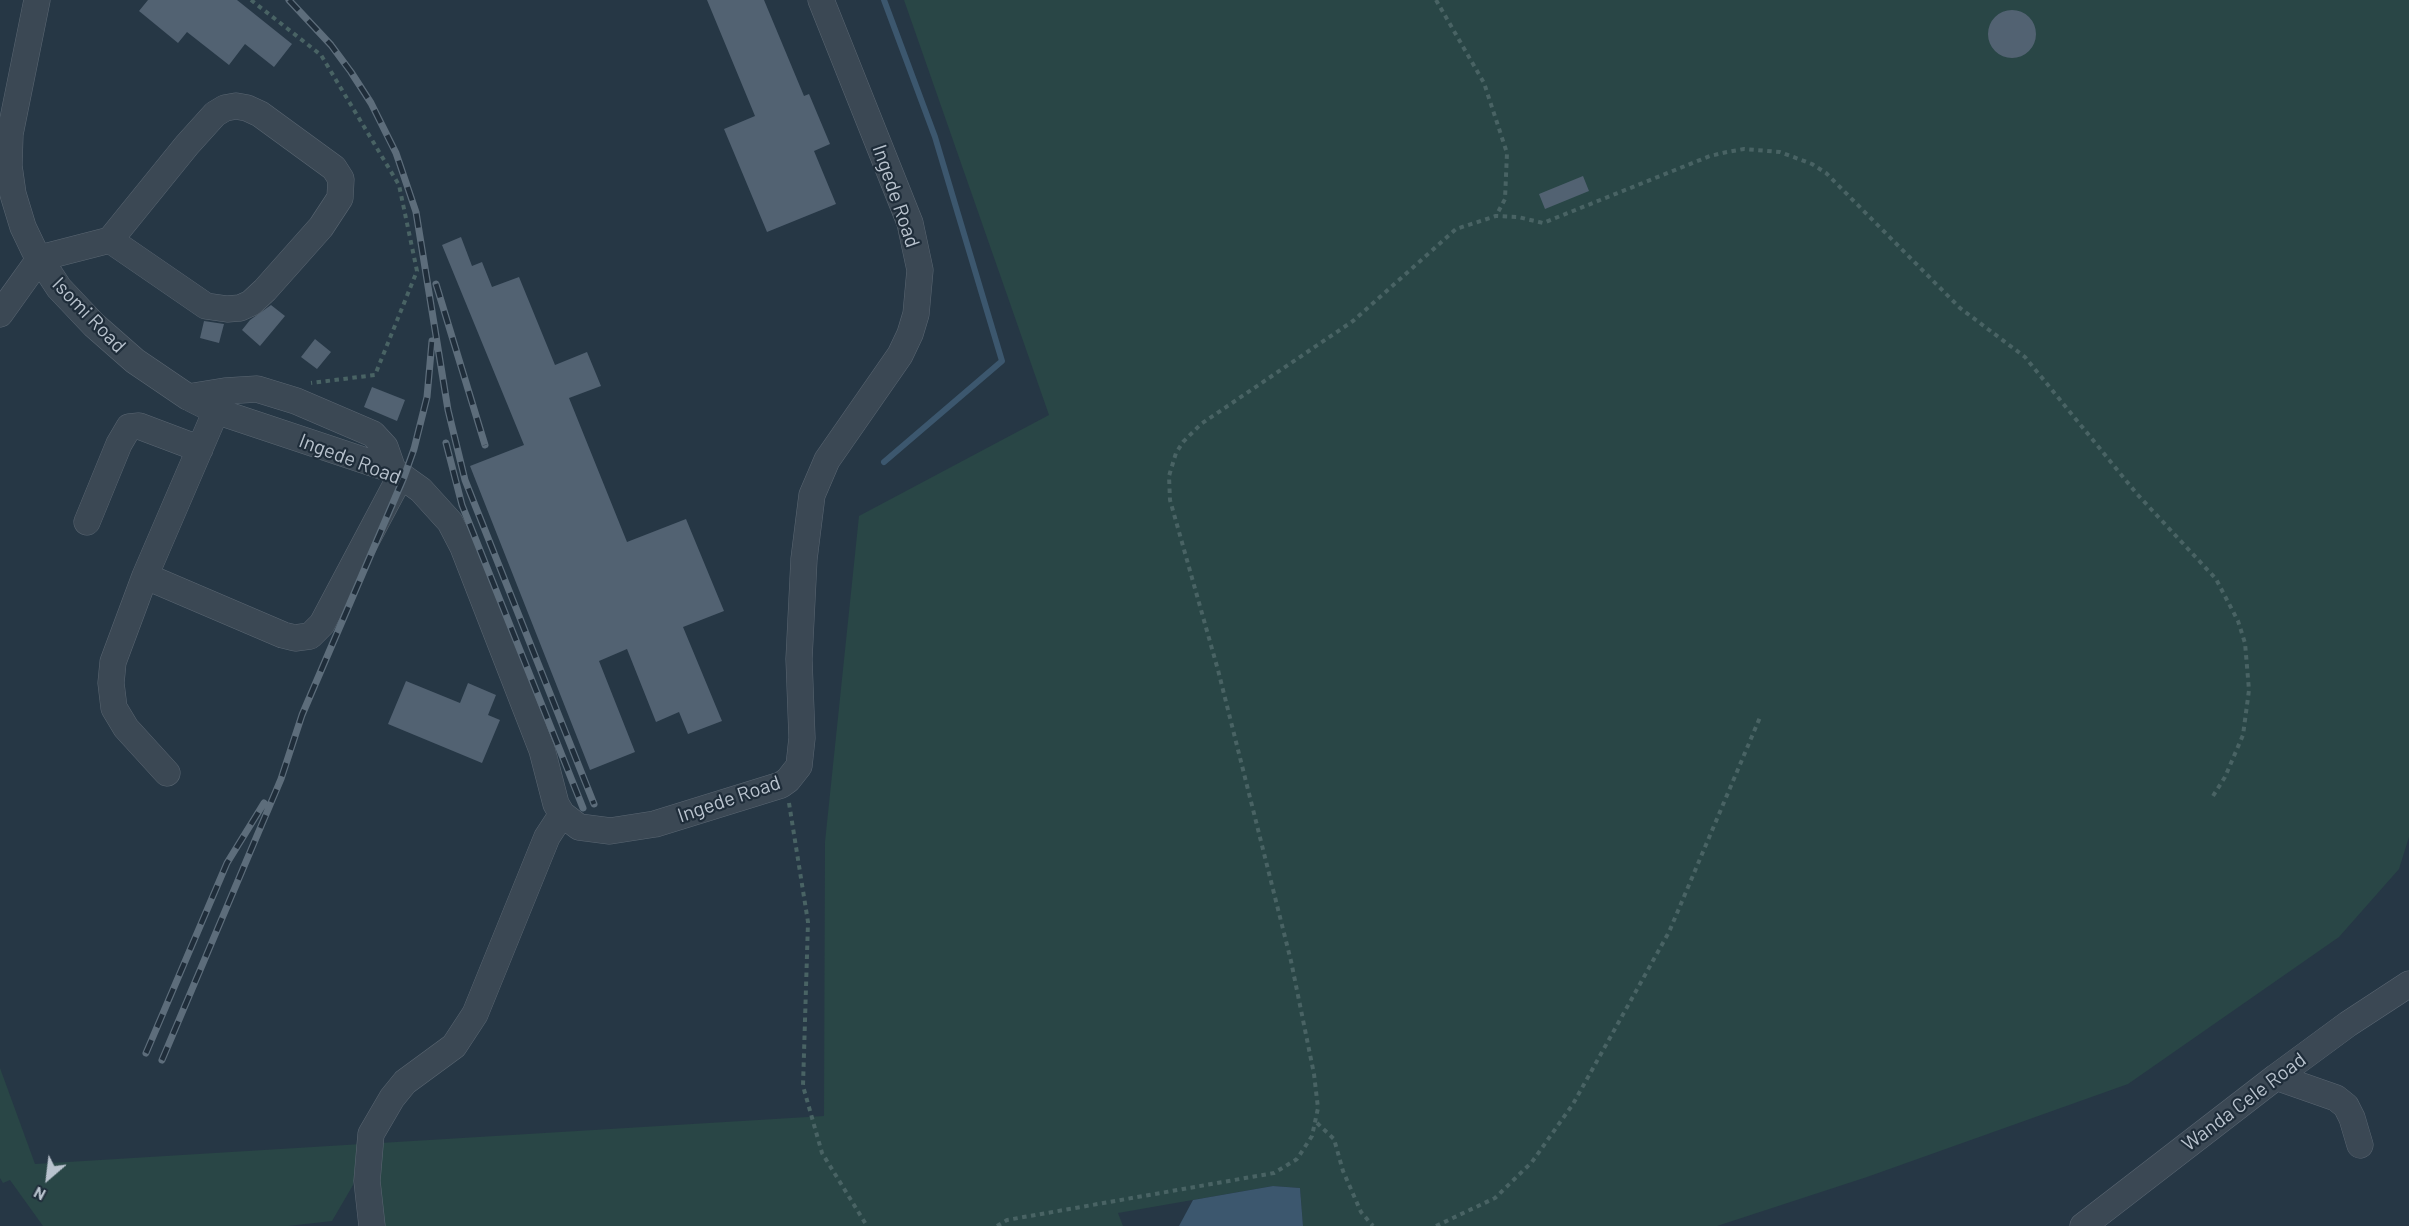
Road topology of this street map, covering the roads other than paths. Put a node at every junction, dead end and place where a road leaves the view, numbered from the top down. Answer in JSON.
{"nodes":[{"id":1,"x":37,"y":0,"type":"edge"},
{"id":2,"x":821,"y":0,"type":"edge"},
{"id":3,"x":4,"y":163,"type":"edge"},
{"id":4,"x":110,"y":240,"type":"junction"},
{"id":5,"x":40,"y":258,"type":"junction"},
{"id":6,"x":0,"y":314,"type":"edge"},
{"id":7,"x":188,"y":397,"type":"junction"},
{"id":8,"x":216,"y":411,"type":"junction"},
{"id":9,"x":200,"y":449,"type":"junction"},
{"id":10,"x":397,"y":473,"type":"junction"},
{"id":11,"x":87,"y":522,"type":"dead end"},
{"id":12,"x":145,"y":576,"type":"junction"},
{"id":13,"x":167,"y":773,"type":"dead end"},
{"id":14,"x":562,"y":814,"type":"junction"},
{"id":15,"x":2409,"y":984,"type":"edge"},
{"id":16,"x":2276,"y":1077,"type":"junction"},
{"id":17,"x":2360,"y":1145,"type":"dead end"},
{"id":18,"x":372,"y":1226,"type":"edge"},
{"id":19,"x":2083,"y":1226,"type":"edge"}],
"edges":[{"from":1,"to":3,"type":"street","name":"Isomi Road"},
{"from":2,"to":14,"type":"street","name":"Ingede Road"},
{"from":3,"to":5,"type":"street","name":"Isomi Road"},
{"from":4,"to":4,"type":"street"},
{"from":4,"to":5,"type":"street"},
{"from":5,"to":6,"type":"street"},
{"from":5,"to":7,"type":"street","name":"Isomi Road"},
{"from":7,"to":8,"type":"street","name":"Ingede Road"},
{"from":7,"to":10,"type":"street"},
{"from":8,"to":9,"type":"street"},
{"from":8,"to":10,"type":"street","name":"Ingede Road"},
{"from":9,"to":11,"type":"street"},
{"from":9,"to":12,"type":"street"},
{"from":10,"to":12,"type":"street"},
{"from":10,"to":14,"type":"street","name":"Ingede Road"},
{"from":12,"to":13,"type":"street"},
{"from":14,"to":18,"type":"street"},
{"from":15,"to":16,"type":"street","name":"Wanda Cele Road"},
{"from":16,"to":17,"type":"street"},
{"from":16,"to":19,"type":"street","name":"Wanda Cele Road"}]}
